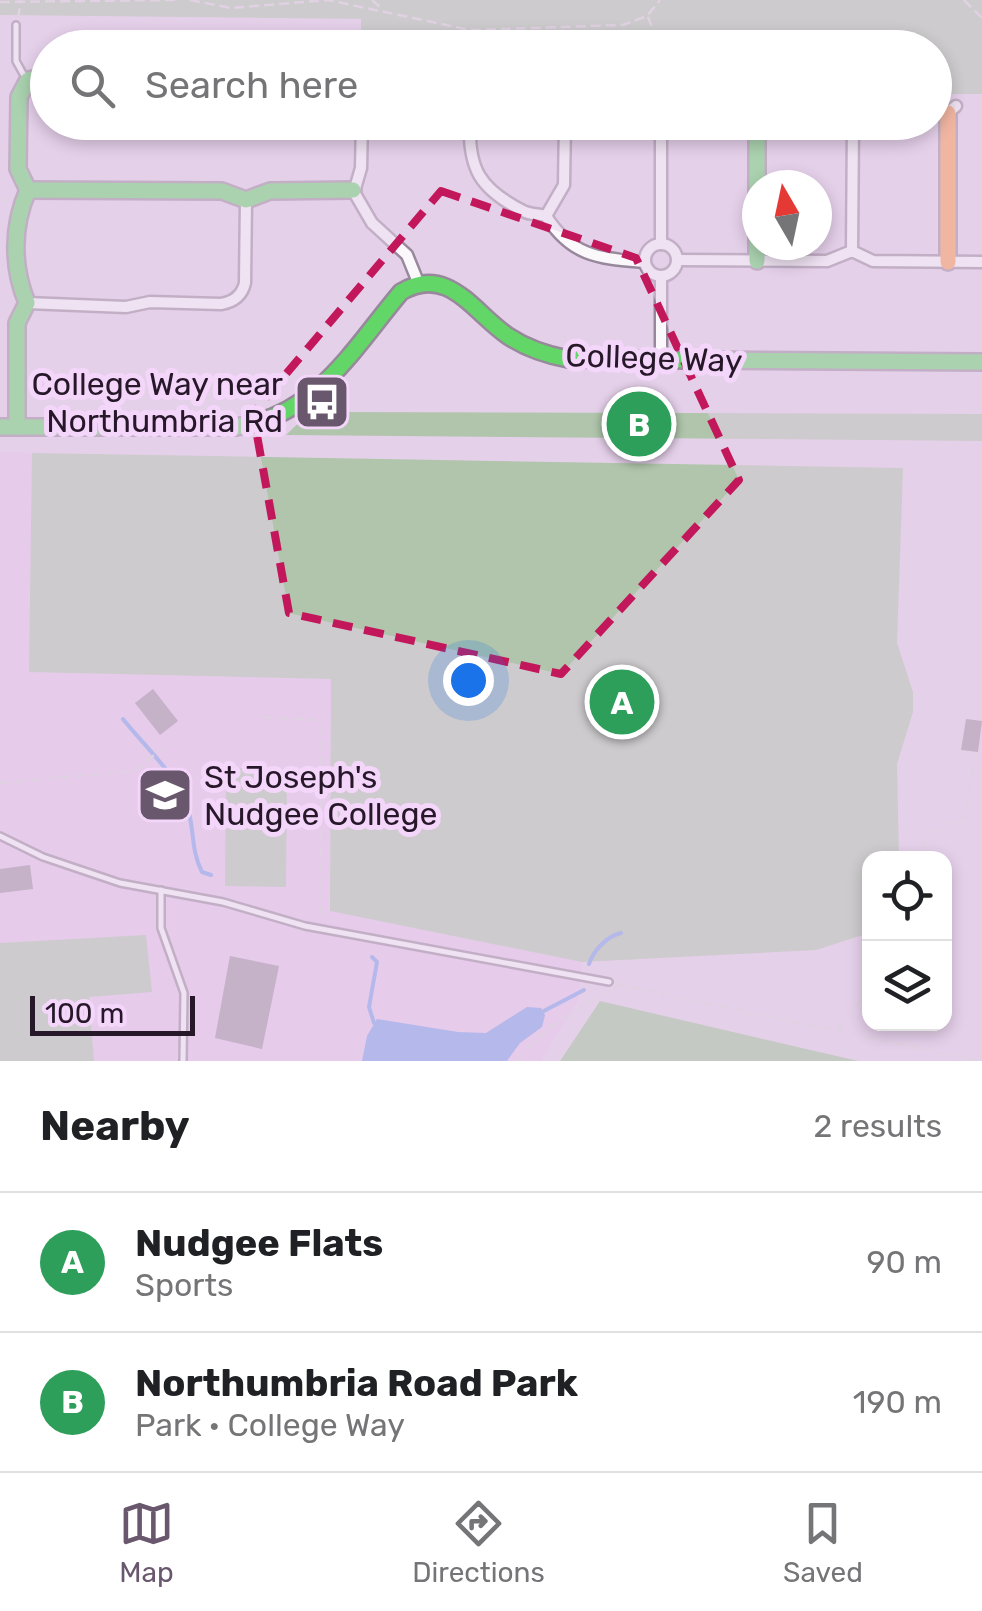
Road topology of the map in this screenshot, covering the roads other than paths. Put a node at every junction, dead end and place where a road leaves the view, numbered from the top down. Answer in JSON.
{"nodes":[{"id":1,"x":16,"y":25,"type":"road end"},
{"id":2,"x":30,"y":79,"type":"edge"},
{"id":3,"x":27,"y":80,"type":"junction"},
{"id":4,"x":362,"y":140,"type":"edge"},
{"id":5,"x":470,"y":140,"type":"edge"},
{"id":6,"x":565,"y":140,"type":"edge"},
{"id":7,"x":661,"y":140,"type":"edge"},
{"id":8,"x":757,"y":140,"type":"edge"},
{"id":9,"x":853,"y":140,"type":"edge"},
{"id":10,"x":949,"y":140,"type":"edge"},
{"id":11,"x":757,"y":170,"type":"edge"},
{"id":12,"x":28,"y":190,"type":"junction"},
{"id":13,"x":354,"y":190,"type":"junction"},
{"id":14,"x":246,"y":200,"type":"junction"},
{"id":15,"x":546,"y":216,"type":"junction"},
{"id":16,"x":661,"y":244,"type":"junction"},
{"id":17,"x":852,"y":251,"type":"junction"},
{"id":18,"x":677,"y":260,"type":"junction"},
{"id":19,"x":742,"y":260,"type":"edge"},
{"id":20,"x":757,"y":260,"type":"edge"},
{"id":21,"x":644,"y":262,"type":"junction"},
{"id":22,"x":948,"y":262,"type":"junction"},
{"id":23,"x":982,"y":262,"type":"edge"},
{"id":24,"x":660,"y":277,"type":"junction"},
{"id":25,"x":418,"y":282,"type":"junction"},
{"id":26,"x":27,"y":303,"type":"junction"},
{"id":27,"x":660,"y":360,"type":"junction"},
{"id":28,"x":982,"y":362,"type":"edge"},
{"id":29,"x":8,"y":427,"type":"edge"},
{"id":30,"x":0,"y":836,"type":"edge"},
{"id":31,"x":162,"y":890,"type":"junction"},
{"id":32,"x":610,"y":982,"type":"road end"},
{"id":33,"x":183,"y":1061,"type":"edge"}],
"edges":[{"from":1,"to":3,"type":"lane"},
{"from":2,"to":3,"type":"street"},
{"from":3,"to":12,"type":"street"},
{"from":4,"to":13,"type":"street"},
{"from":5,"to":15,"type":"street"},
{"from":6,"to":15,"type":"street"},
{"from":7,"to":16,"type":"street"},
{"from":8,"to":11,"type":"street"},
{"from":9,"to":17,"type":"street"},
{"from":10,"to":22,"type":"street"},
{"from":12,"to":14,"type":"street"},
{"from":12,"to":26,"type":"street"},
{"from":13,"to":14,"type":"street"},
{"from":13,"to":25,"type":"street"},
{"from":14,"to":26,"type":"street"},
{"from":15,"to":21,"type":"street"},
{"from":16,"to":18,"type":"street"},
{"from":16,"to":21,"type":"street"},
{"from":17,"to":20,"type":"street"},
{"from":17,"to":22,"type":"street"},
{"from":18,"to":19,"type":"street"},
{"from":18,"to":24,"type":"street"},
{"from":21,"to":24,"type":"street"},
{"from":22,"to":23,"type":"street"},
{"from":24,"to":27,"type":"street"},
{"from":25,"to":27,"type":"street","name":"College Way"},
{"from":25,"to":29,"type":"street"},
{"from":26,"to":29,"type":"street"},
{"from":27,"to":28,"type":"street","name":"College Way"},
{"from":30,"to":31,"type":"lane"},
{"from":31,"to":32,"type":"lane"},
{"from":31,"to":33,"type":"lane"}]}
